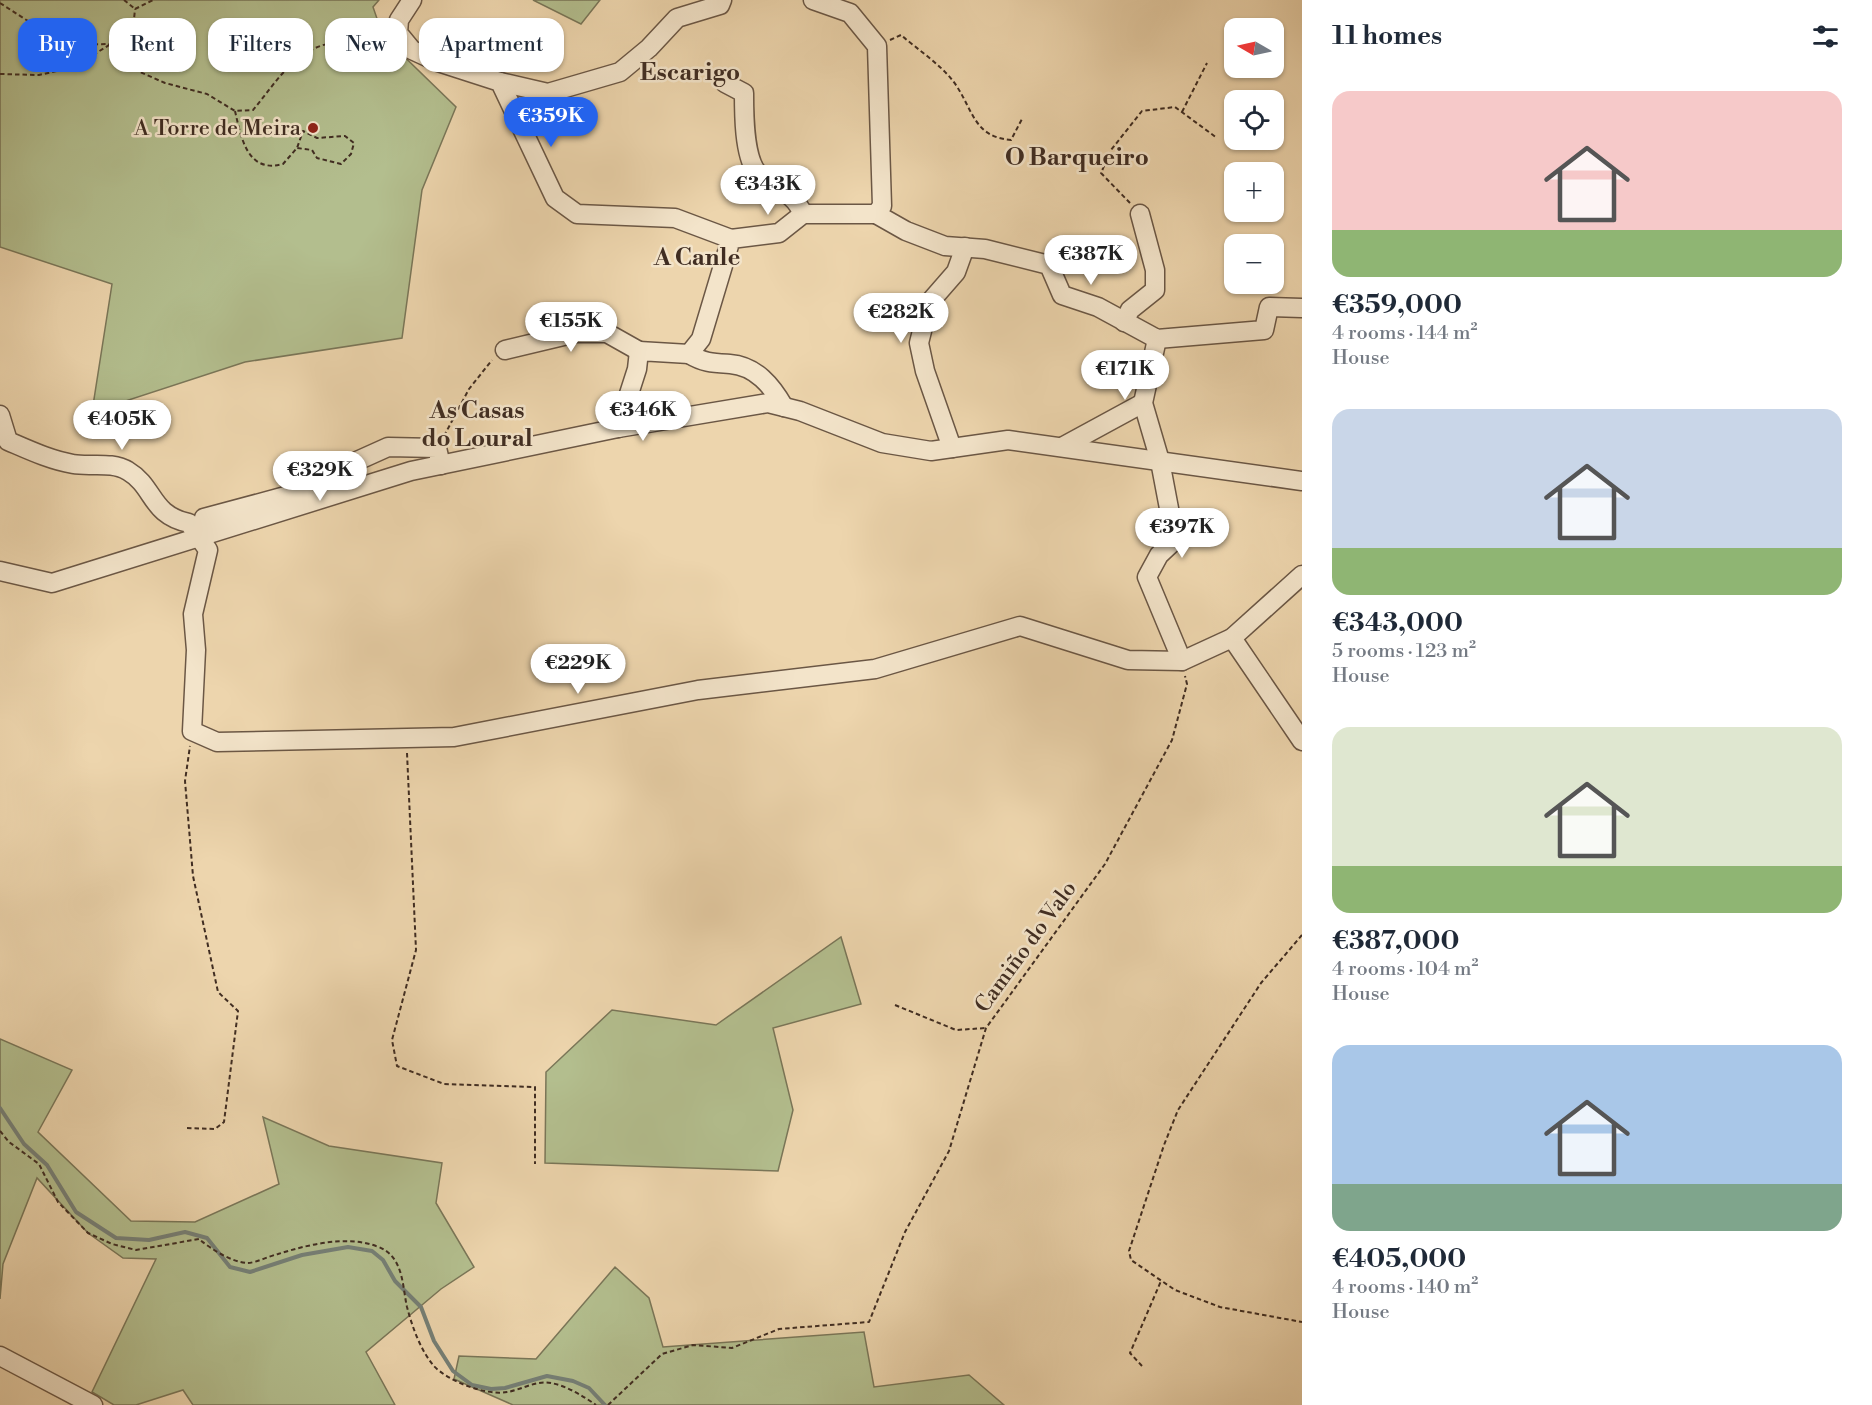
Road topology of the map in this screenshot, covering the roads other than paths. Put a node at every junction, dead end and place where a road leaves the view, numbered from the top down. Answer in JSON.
{"nodes":[{"id":1,"x":412,"y":0,"type":"edge"},
{"id":2,"x":722,"y":0,"type":"edge"},
{"id":3,"x":813,"y":0,"type":"edge"},
{"id":4,"x":500,"y":82,"type":"junction"},
{"id":5,"x":725,"y":83,"type":"dead end"},
{"id":6,"x":803,"y":214,"type":"junction"},
{"id":7,"x":876,"y":214,"type":"junction"},
{"id":8,"x":1140,"y":214,"type":"road end"},
{"id":9,"x":731,"y":239,"type":"junction"},
{"id":10,"x":965,"y":247,"type":"junction"},
{"id":11,"x":1302,"y":308,"type":"edge"},
{"id":12,"x":1124,"y":322,"type":"junction"},
{"id":13,"x":1157,"y":339,"type":"junction"},
{"id":14,"x":505,"y":350,"type":"road end"},
{"id":15,"x":639,"y":351,"type":"junction"},
{"id":16,"x":689,"y":354,"type":"junction"},
{"id":17,"x":1143,"y":403,"type":"junction"},
{"id":18,"x":784,"y":407,"type":"junction"},
{"id":19,"x":0,"y":415,"type":"edge"},
{"id":20,"x":618,"y":428,"type":"junction"},
{"id":21,"x":4,"y":440,"type":"edge"},
{"id":22,"x":1062,"y":447,"type":"junction"},
{"id":23,"x":952,"y":448,"type":"junction"},
{"id":24,"x":439,"y":457,"type":"junction"},
{"id":25,"x":1160,"y":461,"type":"junction"},
{"id":26,"x":1302,"y":481,"type":"edge"},
{"id":27,"x":199,"y":537,"type":"junction"},
{"id":28,"x":0,"y":572,"type":"edge"},
{"id":29,"x":1302,"y":575,"type":"edge"},
{"id":30,"x":1232,"y":638,"type":"junction"},
{"id":31,"x":1182,"y":661,"type":"junction"},
{"id":32,"x":1302,"y":741,"type":"edge"},
{"id":33,"x":0,"y":1356,"type":"edge"},
{"id":34,"x":93,"y":1405,"type":"edge"}],
"edges":[{"from":1,"to":4,"type":"street"},
{"from":2,"to":4,"type":"street"},
{"from":3,"to":7,"type":"street"},
{"from":4,"to":9,"type":"street"},
{"from":5,"to":6,"type":"street"},
{"from":6,"to":7,"type":"street"},
{"from":6,"to":9,"type":"street"},
{"from":7,"to":10,"type":"street"},
{"from":8,"to":12,"type":"street"},
{"from":9,"to":16,"type":"street"},
{"from":10,"to":12,"type":"street"},
{"from":10,"to":23,"type":"street"},
{"from":11,"to":13,"type":"street"},
{"from":12,"to":13,"type":"street"},
{"from":13,"to":17,"type":"street"},
{"from":14,"to":15,"type":"street"},
{"from":15,"to":16,"type":"street"},
{"from":15,"to":20,"type":"street"},
{"from":16,"to":18,"type":"street"},
{"from":17,"to":22,"type":"street"},
{"from":17,"to":25,"type":"street"},
{"from":18,"to":20,"type":"street"},
{"from":18,"to":23,"type":"street"},
{"from":19,"to":21,"type":"street"},
{"from":20,"to":24,"type":"street"},
{"from":21,"to":27,"type":"street"},
{"from":22,"to":23,"type":"street"},
{"from":22,"to":25,"type":"street"},
{"from":24,"to":27,"type":"street"},
{"from":24,"to":27,"type":"street"},
{"from":25,"to":26,"type":"street"},
{"from":25,"to":31,"type":"street"},
{"from":27,"to":28,"type":"street"},
{"from":27,"to":31,"type":"street"},
{"from":29,"to":30,"type":"street"},
{"from":30,"to":31,"type":"street"},
{"from":30,"to":32,"type":"street"},
{"from":33,"to":34,"type":"street"}]}
